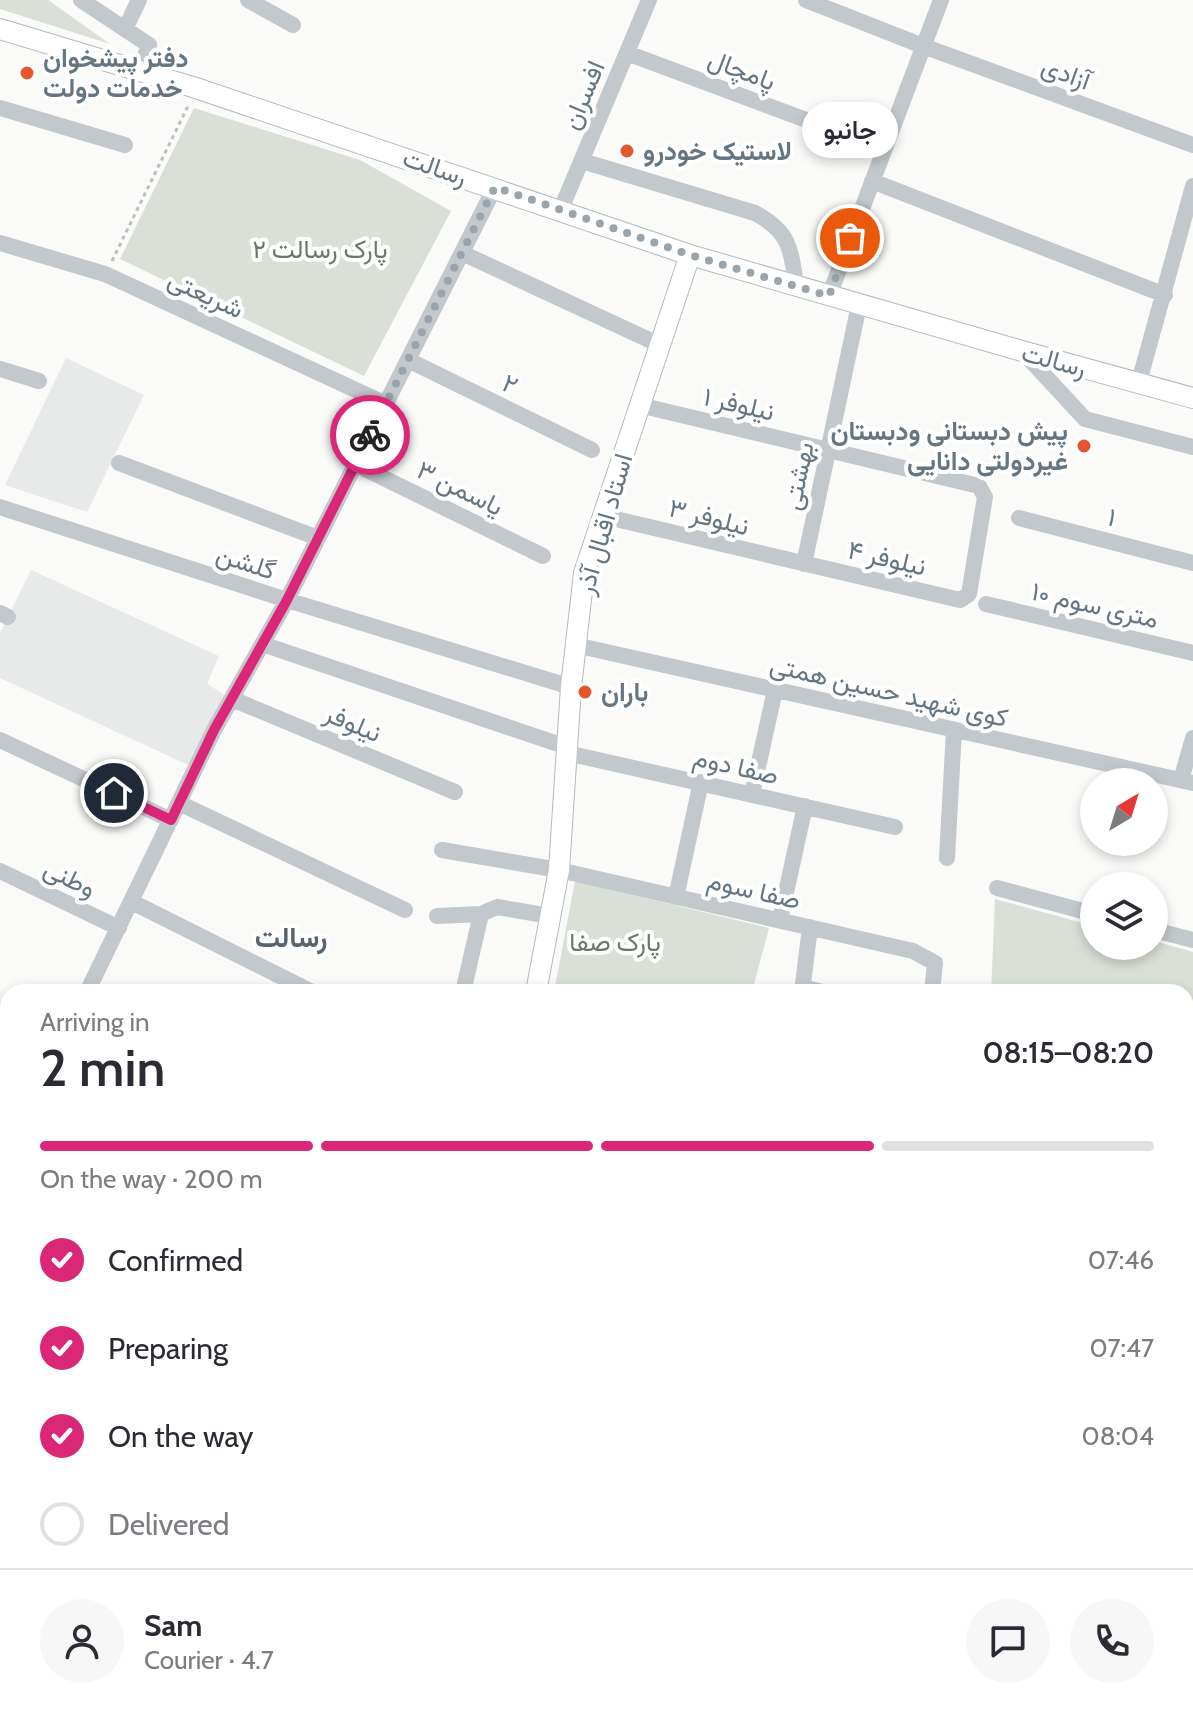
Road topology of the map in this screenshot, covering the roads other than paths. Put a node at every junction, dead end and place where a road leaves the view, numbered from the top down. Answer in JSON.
{"nodes":[{"id":1,"x":81,"y":0,"type":"edge"},
{"id":2,"x":139,"y":0,"type":"edge"},
{"id":3,"x":248,"y":0,"type":"edge"},
{"id":4,"x":649,"y":0,"type":"edge"},
{"id":5,"x":806,"y":0,"type":"edge"},
{"id":6,"x":941,"y":0,"type":"edge"},
{"id":7,"x":293,"y":25,"type":"dead end"},
{"id":8,"x":0,"y":29,"type":"edge"},
{"id":9,"x":125,"y":29,"type":"junction"},
{"id":10,"x":923,"y":46,"type":"junction"},
{"id":11,"x":627,"y":53,"type":"junction"},
{"id":12,"x":139,"y":71,"type":"junction"},
{"id":13,"x":0,"y":108,"type":"edge"},
{"id":14,"x":125,"y":145,"type":"dead end"},
{"id":15,"x":1193,"y":145,"type":"edge"},
{"id":16,"x":884,"y":149,"type":"junction"},
{"id":17,"x":582,"y":161,"type":"junction"},
{"id":18,"x":872,"y":181,"type":"junction"},
{"id":19,"x":1193,"y":186,"type":"edge"},
{"id":20,"x":495,"y":187,"type":"junction"},
{"id":21,"x":561,"y":209,"type":"junction"},
{"id":22,"x":0,"y":243,"type":"edge"},
{"id":23,"x":462,"y":253,"type":"junction"},
{"id":24,"x":690,"y":255,"type":"junction"},
{"id":25,"x":796,"y":286,"type":"junction"},
{"id":26,"x":1165,"y":295,"type":"junction"},
{"id":27,"x":829,"y":296,"type":"junction"},
{"id":28,"x":859,"y":305,"type":"junction"},
{"id":29,"x":660,"y":345,"type":"junction"},
{"id":30,"x":1022,"y":351,"type":"junction"},
{"id":31,"x":408,"y":360,"type":"junction"},
{"id":32,"x":0,"y":369,"type":"edge"},
{"id":33,"x":39,"y":381,"type":"dead end"},
{"id":34,"x":1139,"y":382,"type":"junction"},
{"id":35,"x":1193,"y":398,"type":"edge"},
{"id":36,"x":386,"y":404,"type":"junction"},
{"id":37,"x":639,"y":405,"type":"junction"},
{"id":38,"x":1193,"y":447,"type":"edge"},
{"id":39,"x":829,"y":449,"type":"junction"},
{"id":40,"x":592,"y":450,"type":"dead end"},
{"id":41,"x":119,"y":463,"type":"dead end"},
{"id":42,"x":355,"y":464,"type":"junction"},
{"id":43,"x":0,"y":507,"type":"edge"},
{"id":44,"x":603,"y":516,"type":"junction"},
{"id":45,"x":1019,"y":518,"type":"dead end"},
{"id":46,"x":318,"y":538,"type":"junction"},
{"id":47,"x":543,"y":556,"type":"dead end"},
{"id":48,"x":1193,"y":563,"type":"edge"},
{"id":49,"x":804,"y":564,"type":"junction"},
{"id":50,"x":287,"y":600,"type":"junction"},
{"id":51,"x":960,"y":600,"type":"joint"},
{"id":52,"x":986,"y":604,"type":"dead end"},
{"id":53,"x":262,"y":644,"type":"junction"},
{"id":54,"x":575,"y":645,"type":"junction"},
{"id":55,"x":1193,"y":653,"type":"edge"},
{"id":56,"x":571,"y":687,"type":"junction"},
{"id":57,"x":775,"y":690,"type":"junction"},
{"id":58,"x":232,"y":699,"type":"junction"},
{"id":59,"x":954,"y":730,"type":"junction"},
{"id":60,"x":1193,"y":738,"type":"edge"},
{"id":61,"x":0,"y":740,"type":"edge"},
{"id":62,"x":567,"y":750,"type":"junction"},
{"id":63,"x":701,"y":782,"type":"junction"},
{"id":64,"x":1187,"y":782,"type":"edge"},
{"id":65,"x":455,"y":792,"type":"dead end"},
{"id":66,"x":752,"y":794,"type":"junction"},
{"id":67,"x":179,"y":803,"type":"junction"},
{"id":68,"x":805,"y":806,"type":"junction"},
{"id":69,"x":171,"y":820,"type":"junction"},
{"id":70,"x":895,"y":827,"type":"dead end"},
{"id":71,"x":442,"y":850,"type":"dead end"},
{"id":72,"x":947,"y":858,"type":"dead end"},
{"id":73,"x":559,"y":870,"type":"junction"},
{"id":74,"x":0,"y":871,"type":"edge"},
{"id":75,"x":997,"y":888,"type":"dead end"},
{"id":76,"x":676,"y":897,"type":"junction"},
{"id":77,"x":132,"y":902,"type":"junction"},
{"id":78,"x":405,"y":910,"type":"dead end"},
{"id":79,"x":1080,"y":910,"type":"edge"},
{"id":80,"x":481,"y":914,"type":"junction"},
{"id":81,"x":437,"y":916,"type":"dead end"},
{"id":82,"x":550,"y":916,"type":"junction"},
{"id":83,"x":780,"y":920,"type":"junction"},
{"id":84,"x":810,"y":927,"type":"junction"},
{"id":85,"x":119,"y":928,"type":"junction"},
{"id":86,"x":1168,"y":934,"type":"edge"},
{"id":87,"x":1193,"y":940,"type":"edge"},
{"id":88,"x":91,"y":984,"type":"edge"},
{"id":89,"x":296,"y":984,"type":"edge"},
{"id":90,"x":465,"y":984,"type":"edge"},
{"id":91,"x":537,"y":984,"type":"edge"},
{"id":92,"x":804,"y":984,"type":"edge"},
{"id":93,"x":933,"y":984,"type":"edge"}],
"edges":[{"from":1,"to":9,"type":"street"},
{"from":2,"to":9,"type":"street"},
{"from":3,"to":7,"type":"street"},
{"from":4,"to":11,"type":"street","name":"افسران"},
{"from":5,"to":10,"type":"street","name":"آزادی"},
{"from":6,"to":10,"type":"street"},
{"from":8,"to":12,"type":"main road","name":"رسالت"},
{"from":9,"to":12,"type":"street"},
{"from":10,"to":15,"type":"street","name":"آزادی"},
{"from":10,"to":16,"type":"street"},
{"from":11,"to":16,"type":"street","name":"پامچال"},
{"from":11,"to":17,"type":"street","name":"افسران"},
{"from":12,"to":20,"type":"main road","name":"رسالت"},
{"from":13,"to":14,"type":"street"},
{"from":16,"to":18,"type":"street"},
{"from":17,"to":21,"type":"street","name":"افسران"},
{"from":17,"to":25,"type":"street"},
{"from":18,"to":26,"type":"street"},
{"from":18,"to":27,"type":"street"},
{"from":19,"to":26,"type":"street"},
{"from":20,"to":21,"type":"main road","name":"رسالت"},
{"from":20,"to":23,"type":"street"},
{"from":21,"to":24,"type":"main road","name":"رسالت"},
{"from":22,"to":36,"type":"street","name":"شریعتی"},
{"from":23,"to":29,"type":"street"},
{"from":23,"to":31,"type":"street"},
{"from":24,"to":25,"type":"main road","name":"رسالت"},
{"from":24,"to":29,"type":"main road","name":"استاد اقبال آذر"},
{"from":25,"to":27,"type":"main road","name":"رسالت"},
{"from":26,"to":34,"type":"street"},
{"from":27,"to":28,"type":"main road","name":"رسالت"},
{"from":28,"to":30,"type":"main road","name":"رسالت"},
{"from":28,"to":39,"type":"street","name":"بهشتی"},
{"from":29,"to":37,"type":"main road","name":"استاد اقبال آذر"},
{"from":30,"to":34,"type":"main road","name":"رسالت"},
{"from":30,"to":38,"type":"street"},
{"from":31,"to":36,"type":"street"},
{"from":31,"to":40,"type":"street","name":"۲"},
{"from":32,"to":33,"type":"street"},
{"from":34,"to":35,"type":"main road","name":"رسالت"},
{"from":36,"to":42,"type":"street"},
{"from":37,"to":39,"type":"street","name":"نیلوفر ۱"},
{"from":37,"to":44,"type":"main road","name":"استاد اقبال آذر"},
{"from":39,"to":49,"type":"street","name":"بهشتی"},
{"from":39,"to":51,"type":"street","name":"نیلوفر ۱"},
{"from":41,"to":46,"type":"street"},
{"from":42,"to":46,"type":"street"},
{"from":42,"to":47,"type":"street","name":"یاسمن ۳"},
{"from":43,"to":50,"type":"street","name":"گلشن"},
{"from":44,"to":49,"type":"street","name":"نیلوفر ۳"},
{"from":44,"to":54,"type":"main road","name":"استاد اقبال آذر"},
{"from":45,"to":48,"type":"street","name":"۱"},
{"from":46,"to":50,"type":"street"},
{"from":49,"to":51,"type":"street","name":"نیلوفر ۴"},
{"from":50,"to":53,"type":"street"},
{"from":50,"to":56,"type":"street","name":"گلشن"},
{"from":52,"to":55,"type":"street","name":"۱۰ متری سوم"},
{"from":53,"to":58,"type":"street"},
{"from":53,"to":62,"type":"street","name":"صفا دوم"},
{"from":54,"to":56,"type":"main road","name":"استاد اقبال آذر"},
{"from":54,"to":57,"type":"street","name":"کوی شهید حسین همتی"},
{"from":56,"to":62,"type":"main road","name":"استاد اقبال آذر"},
{"from":57,"to":59,"type":"street","name":"کوی شهید حسین همتی"},
{"from":57,"to":66,"type":"street"},
{"from":58,"to":65,"type":"street","name":"نیلوفر"},
{"from":58,"to":67,"type":"street"},
{"from":59,"to":64,"type":"street","name":"کوی شهید حسین همتی"},
{"from":59,"to":72,"type":"street"},
{"from":60,"to":64,"type":"street"},
{"from":61,"to":69,"type":"street"},
{"from":62,"to":63,"type":"street","name":"صفا دوم"},
{"from":62,"to":73,"type":"main road","name":"استاد اقبال آذر"},
{"from":63,"to":66,"type":"street","name":"صفا دوم"},
{"from":63,"to":76,"type":"street"},
{"from":66,"to":68,"type":"street","name":"صفا دوم"},
{"from":67,"to":69,"type":"street"},
{"from":67,"to":78,"type":"street"},
{"from":68,"to":70,"type":"street","name":"صفا دوم"},
{"from":68,"to":83,"type":"street"},
{"from":69,"to":77,"type":"street"},
{"from":71,"to":73,"type":"street","name":"صفا سوم"},
{"from":73,"to":76,"type":"street","name":"صفا سوم"},
{"from":73,"to":82,"type":"main road","name":"استاد اقبال آذر"},
{"from":74,"to":85,"type":"street","name":"وطنی"},
{"from":75,"to":79,"type":"street"},
{"from":76,"to":83,"type":"street","name":"صفا سوم"},
{"from":77,"to":85,"type":"street"},
{"from":77,"to":89,"type":"street"},
{"from":80,"to":81,"type":"street"},
{"from":80,"to":82,"type":"street"},
{"from":80,"to":90,"type":"street"},
{"from":82,"to":91,"type":"main road","name":"استاد اقبال آذر"},
{"from":83,"to":84,"type":"street","name":"صفا سوم"},
{"from":84,"to":92,"type":"street"},
{"from":84,"to":93,"type":"street","name":"صفا سوم"},
{"from":85,"to":88,"type":"street"},
{"from":86,"to":87,"type":"street"}]}
